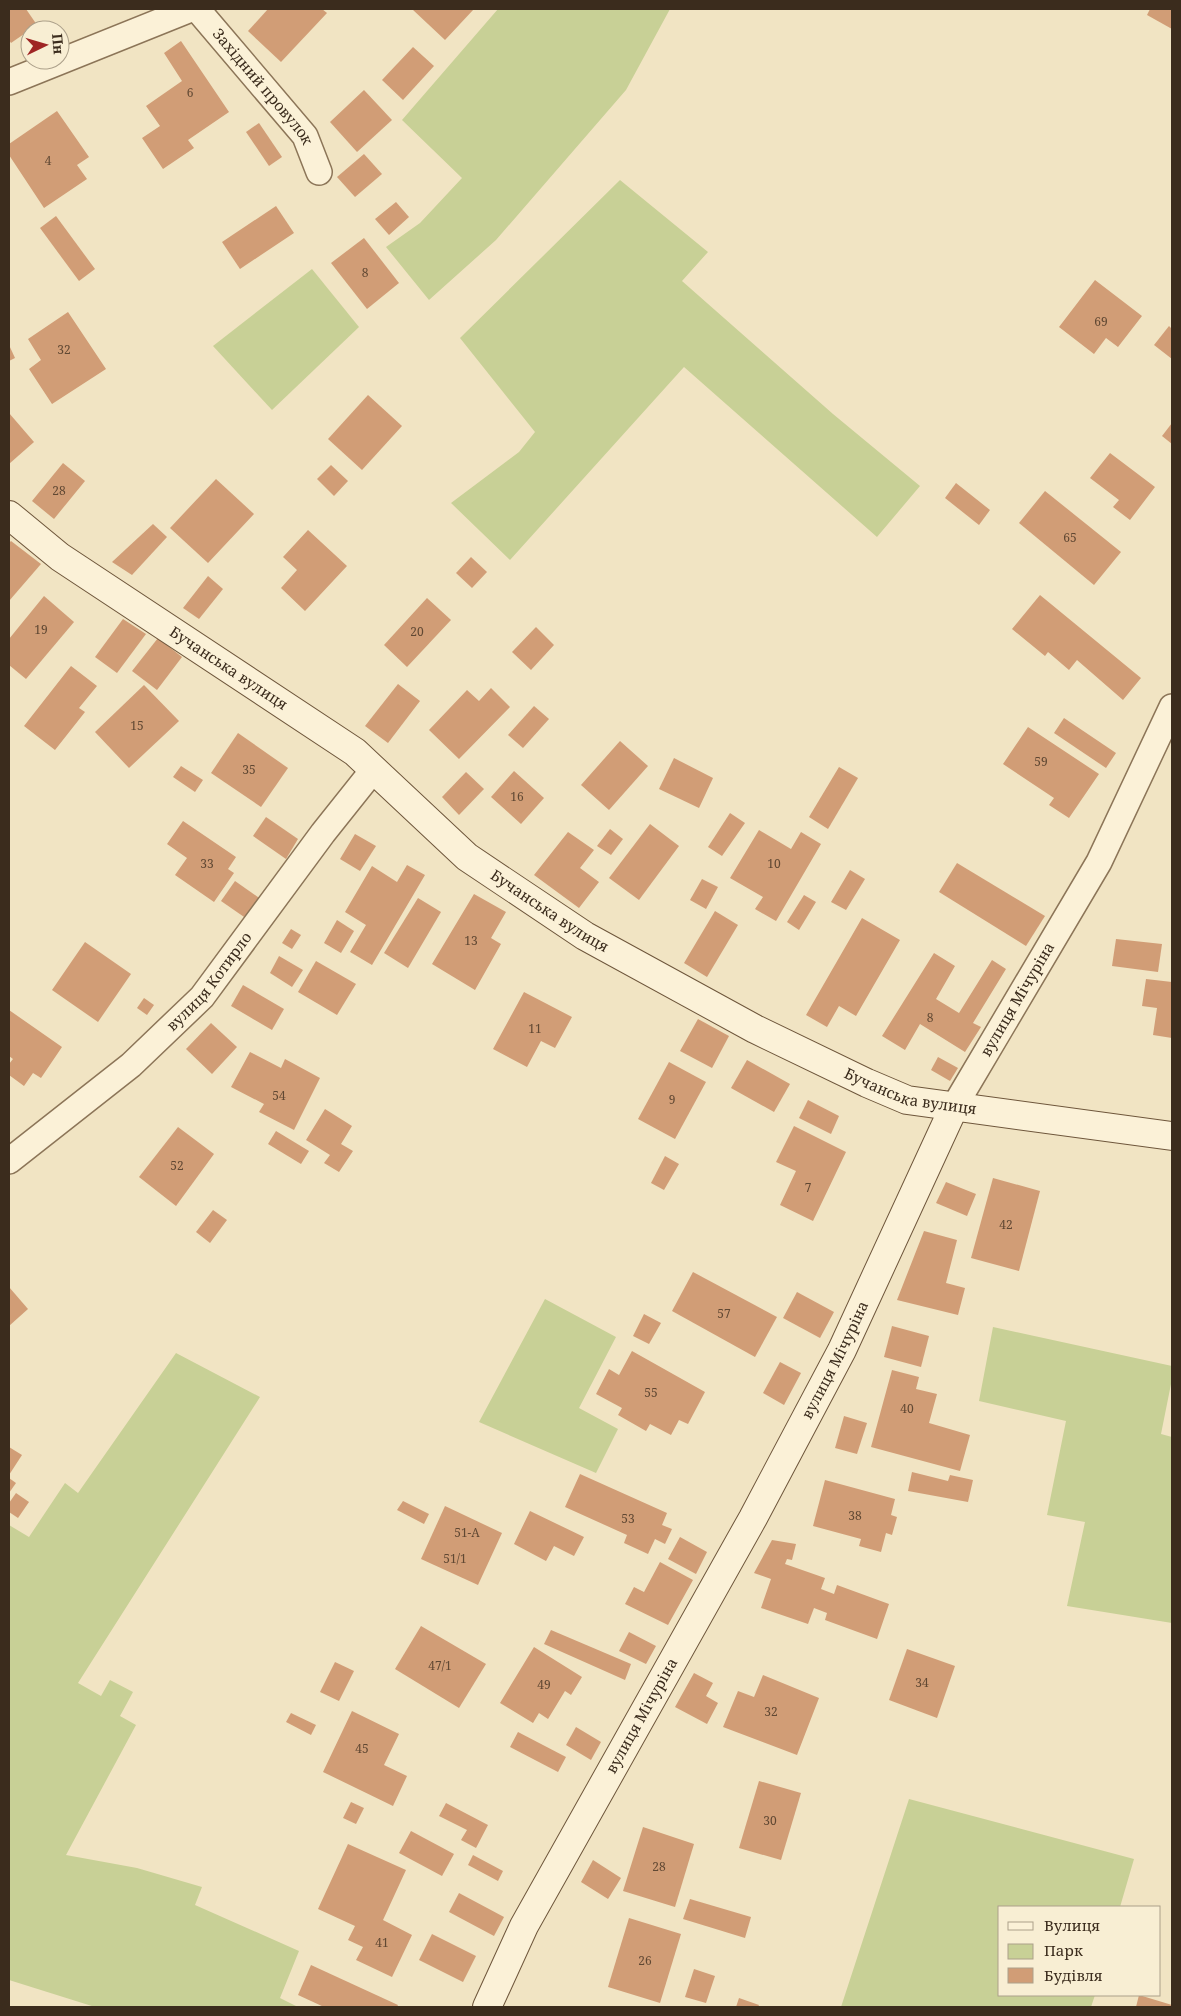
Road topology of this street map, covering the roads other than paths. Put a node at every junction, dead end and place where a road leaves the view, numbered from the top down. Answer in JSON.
{"nodes":[{"id":1,"x":191,"y":9,"type":"edge"},
{"id":2,"x":197,"y":9,"type":"edge"},
{"id":3,"x":9,"y":82,"type":"edge"},
{"id":4,"x":319,"y":172,"type":"dead end"},
{"id":5,"x":9,"y":515,"type":"edge"},
{"id":6,"x":1172,"y":707,"type":"edge"},
{"id":7,"x":374,"y":769,"type":"junction"},
{"id":8,"x":954,"y":1107,"type":"junction"},
{"id":9,"x":1172,"y":1136,"type":"edge"},
{"id":10,"x":9,"y":1160,"type":"edge"},
{"id":11,"x":487,"y":2007,"type":"edge"}],
"edges":[{"from":1,"to":3,"type":"street"},
{"from":2,"to":4,"type":"street","name":"Західний провулок"},
{"from":5,"to":7,"type":"street","name":"Бучанська вулиця"},
{"from":6,"to":8,"type":"street","name":"вулиця Мічуріна"},
{"from":7,"to":8,"type":"street","name":"Бучанська вулиця"},
{"from":7,"to":10,"type":"street","name":"вулиця Котирло"},
{"from":8,"to":9,"type":"street","name":"Бучанська вулиця"},
{"from":8,"to":11,"type":"street","name":"вулиця Мічуріна"}]}
